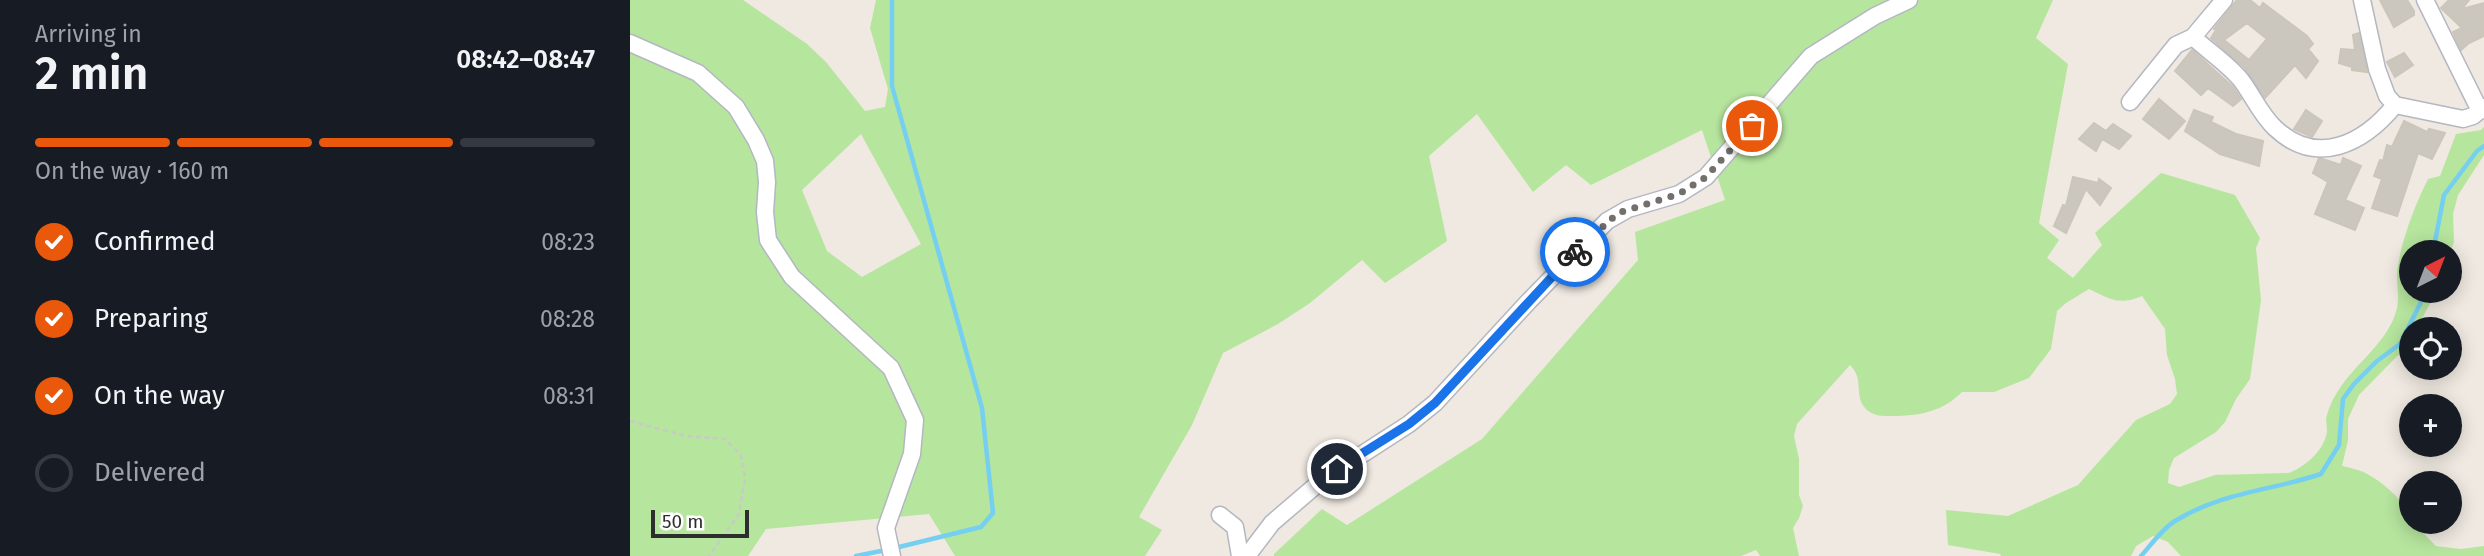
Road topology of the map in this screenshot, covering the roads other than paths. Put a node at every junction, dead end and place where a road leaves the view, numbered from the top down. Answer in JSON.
{"nodes":[{"id":1,"x":1909,"y":0,"type":"edge"},
{"id":2,"x":2224,"y":0,"type":"edge"},
{"id":3,"x":2361,"y":0,"type":"edge"},
{"id":4,"x":2425,"y":0,"type":"edge"},
{"id":5,"x":2193,"y":37,"type":"junction"},
{"id":6,"x":630,"y":43,"type":"edge"},
{"id":7,"x":2130,"y":102,"type":"dead end"},
{"id":8,"x":2395,"y":105,"type":"junction"},
{"id":9,"x":2482,"y":109,"type":"edge"},
{"id":10,"x":1220,"y":515,"type":"dead end"},
{"id":11,"x":892,"y":556,"type":"edge"},
{"id":12,"x":1240,"y":556,"type":"edge"},
{"id":13,"x":1247,"y":556,"type":"edge"}],
"edges":[{"from":1,"to":13,"type":"street"},
{"from":2,"to":5,"type":"street"},
{"from":3,"to":8,"type":"street"},
{"from":4,"to":9,"type":"street"},
{"from":5,"to":7,"type":"street"},
{"from":5,"to":8,"type":"street"},
{"from":6,"to":11,"type":"street"},
{"from":8,"to":9,"type":"street"},
{"from":10,"to":12,"type":"street"}]}
